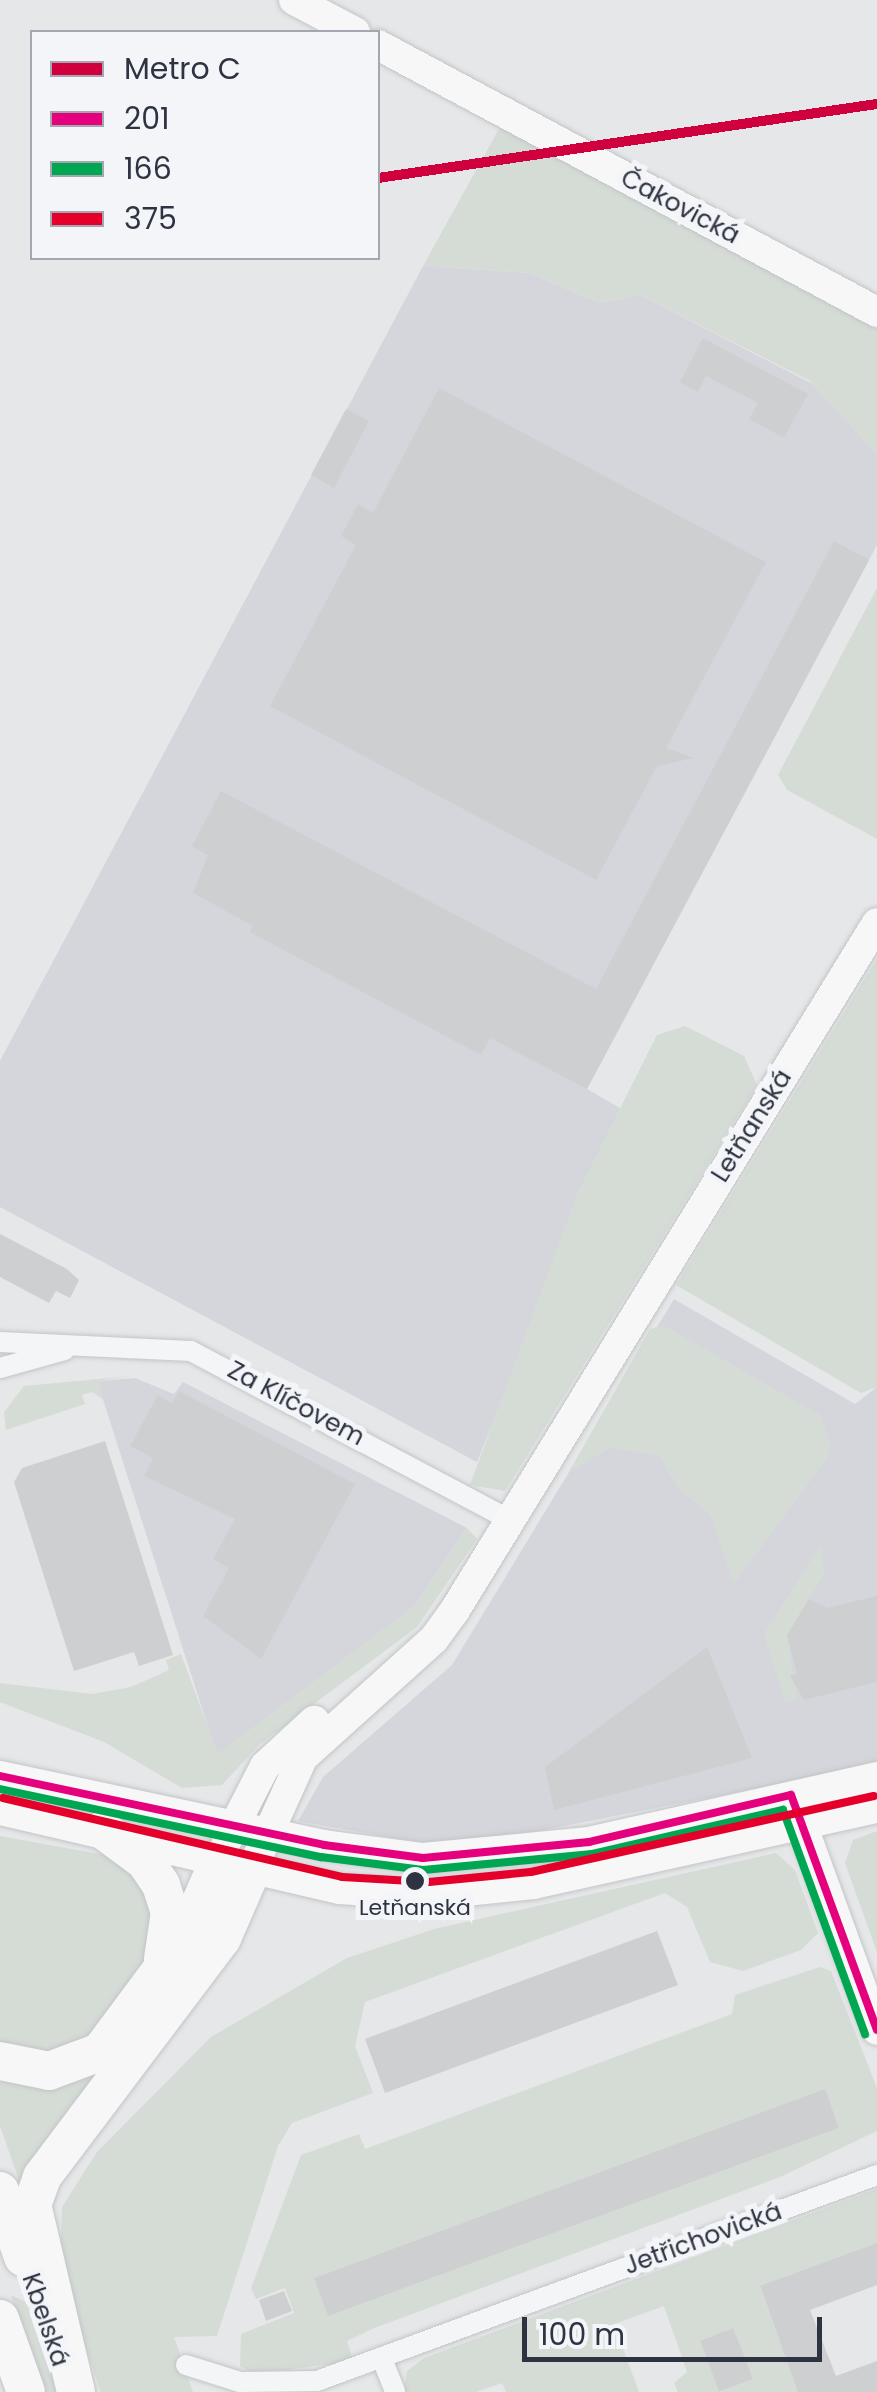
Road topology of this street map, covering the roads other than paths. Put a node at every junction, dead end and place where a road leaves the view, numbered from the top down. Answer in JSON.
{"nodes":[{"id":1,"x":294,"y":0,"type":"edge"},
{"id":2,"x":351,"y":30,"type":"edge"},
{"id":3,"x":380,"y":46,"type":"edge"},
{"id":4,"x":877,"y":312,"type":"edge"},
{"id":5,"x":877,"y":923,"type":"edge"},
{"id":6,"x":0,"y":1342,"type":"edge"},
{"id":7,"x":65,"y":1350,"type":"junction"},
{"id":8,"x":0,"y":1368,"type":"edge"},
{"id":9,"x":512,"y":1520,"type":"junction"},
{"id":10,"x":877,"y":1777,"type":"edge"},
{"id":11,"x":12,"y":1779,"type":"edge"},
{"id":12,"x":791,"y":1796,"type":"junction"},
{"id":13,"x":877,"y":1808,"type":"edge"},
{"id":14,"x":0,"y":1810,"type":"edge"},
{"id":15,"x":802,"y":1825,"type":"junction"},
{"id":16,"x":103,"y":1830,"type":"junction"},
{"id":17,"x":243,"y":1846,"type":"junction"},
{"id":18,"x":158,"y":1980,"type":"junction"},
{"id":19,"x":877,"y":2030,"type":"edge"},
{"id":20,"x":0,"y":2061,"type":"edge"},
{"id":21,"x":877,"y":2174,"type":"edge"},
{"id":22,"x":0,"y":2192,"type":"edge"},
{"id":23,"x":0,"y":2319,"type":"edge"},
{"id":24,"x":382,"y":2359,"type":"junction"},
{"id":25,"x":186,"y":2365,"type":"dead end"},
{"id":26,"x":26,"y":2392,"type":"edge"},
{"id":27,"x":73,"y":2392,"type":"edge"},
{"id":28,"x":395,"y":2392,"type":"edge"}],
"edges":[{"from":1,"to":2,"type":"main road"},
{"from":3,"to":4,"type":"main road","name":"Čakovická"},
{"from":5,"to":9,"type":"main road","name":"Letňanská"},
{"from":6,"to":7,"type":"street","name":"Za Klíčovem"},
{"from":7,"to":8,"type":"street","name":"Za Klíčovem"},
{"from":7,"to":9,"type":"street","name":"Za Klíčovem"},
{"from":9,"to":17,"type":"main road","name":"Letňanská"},
{"from":10,"to":12,"type":"main road"},
{"from":11,"to":17,"type":"main road"},
{"from":12,"to":15,"type":"main road"},
{"from":12,"to":17,"type":"main road"},
{"from":13,"to":15,"type":"main road"},
{"from":14,"to":16,"type":"main road"},
{"from":15,"to":17,"type":"main road"},
{"from":15,"to":19,"type":"main road"},
{"from":16,"to":17,"type":"main road"},
{"from":16,"to":18,"type":"highway"},
{"from":17,"to":18,"type":"highway"},
{"from":17,"to":27,"type":"highway"},
{"from":18,"to":20,"type":"highway"},
{"from":21,"to":24,"type":"street","name":"Jetřichovická"},
{"from":22,"to":27,"type":"highway","name":"Kbelská"},
{"from":23,"to":26,"type":"highway","name":"Kbelská"},
{"from":24,"to":25,"type":"street","name":"Jetřichovická"},
{"from":24,"to":28,"type":"street"}]}
